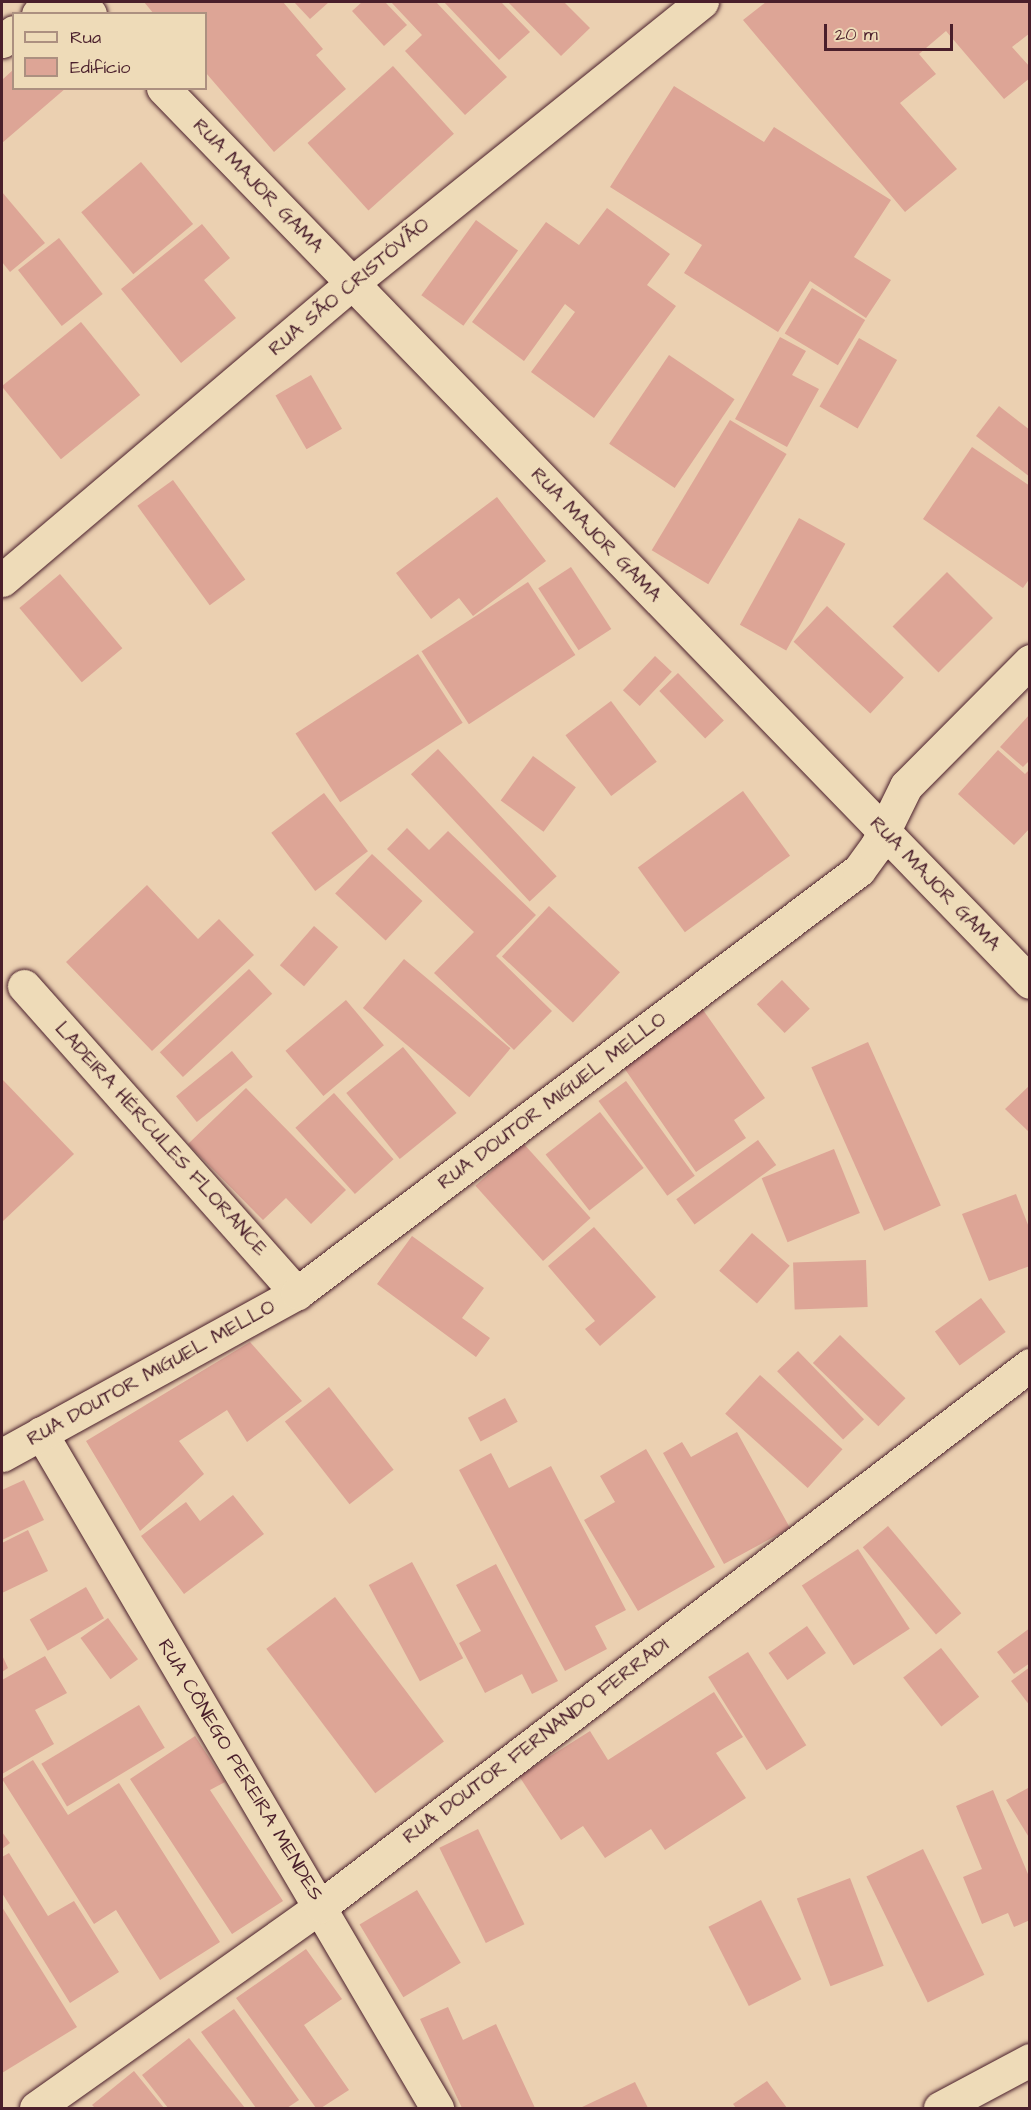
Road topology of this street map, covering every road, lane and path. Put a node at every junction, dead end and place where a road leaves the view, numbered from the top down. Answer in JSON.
{"nodes":[{"id":1,"x":54,"y":2,"type":"edge"},
{"id":2,"x":702,"y":2,"type":"edge"},
{"id":3,"x":41,"y":12,"type":"edge"},
{"id":4,"x":165,"y":90,"type":"edge"},
{"id":5,"x":352,"y":283,"type":"junction"},
{"id":6,"x":2,"y":580,"type":"edge"},
{"id":7,"x":1029,"y":661,"type":"edge"},
{"id":8,"x":884,"y":832,"type":"junction"},
{"id":9,"x":1029,"y":981,"type":"edge"},
{"id":10,"x":24,"y":986,"type":"dead end"},
{"id":11,"x":297,"y":1293,"type":"junction"},
{"id":12,"x":1029,"y":1365,"type":"edge"},
{"id":13,"x":41,"y":1434,"type":"junction"},
{"id":14,"x":2,"y":1455,"type":"edge"},
{"id":15,"x":321,"y":1906,"type":"junction"},
{"id":16,"x":1029,"y":2060,"type":"edge"},
{"id":17,"x":36,"y":2109,"type":"edge"},
{"id":18,"x":437,"y":2109,"type":"edge"},
{"id":19,"x":940,"y":2109,"type":"edge"}],
"edges":[{"from":1,"to":3,"type":"street"},
{"from":2,"to":5,"type":"street","name":"RUA SÃO CRISTÓVÃO"},
{"from":4,"to":5,"type":"street","name":"RUA MAJOR GAMA"},
{"from":5,"to":6,"type":"street","name":"RUA SÃO CRISTÓVÃO"},
{"from":5,"to":8,"type":"street","name":"RUA MAJOR GAMA"},
{"from":7,"to":8,"type":"street","name":"RUA DOUTOR MIGUEL MELLO"},
{"from":8,"to":9,"type":"street","name":"RUA MAJOR GAMA"},
{"from":8,"to":11,"type":"street","name":"RUA DOUTOR MIGUEL MELLO"},
{"from":10,"to":11,"type":"street","name":"LADEIRA HÉRCULES FLORANCE"},
{"from":11,"to":13,"type":"street","name":"RUA DOUTOR MIGUEL MELLO"},
{"from":12,"to":15,"type":"street","name":"RUA DOUTOR FERNANDO FERRADI"},
{"from":13,"to":14,"type":"street","name":"RUA DOUTOR MIGUEL MELLO"},
{"from":13,"to":15,"type":"street","name":"RUA CÔNEGO PEREIRA MENDES"},
{"from":15,"to":17,"type":"street","name":"RUA DOUTOR FERNANDO FERRADI"},
{"from":15,"to":18,"type":"street","name":"RUA CÔNEGO PEREIRA MENDES"},
{"from":16,"to":19,"type":"street"}]}
